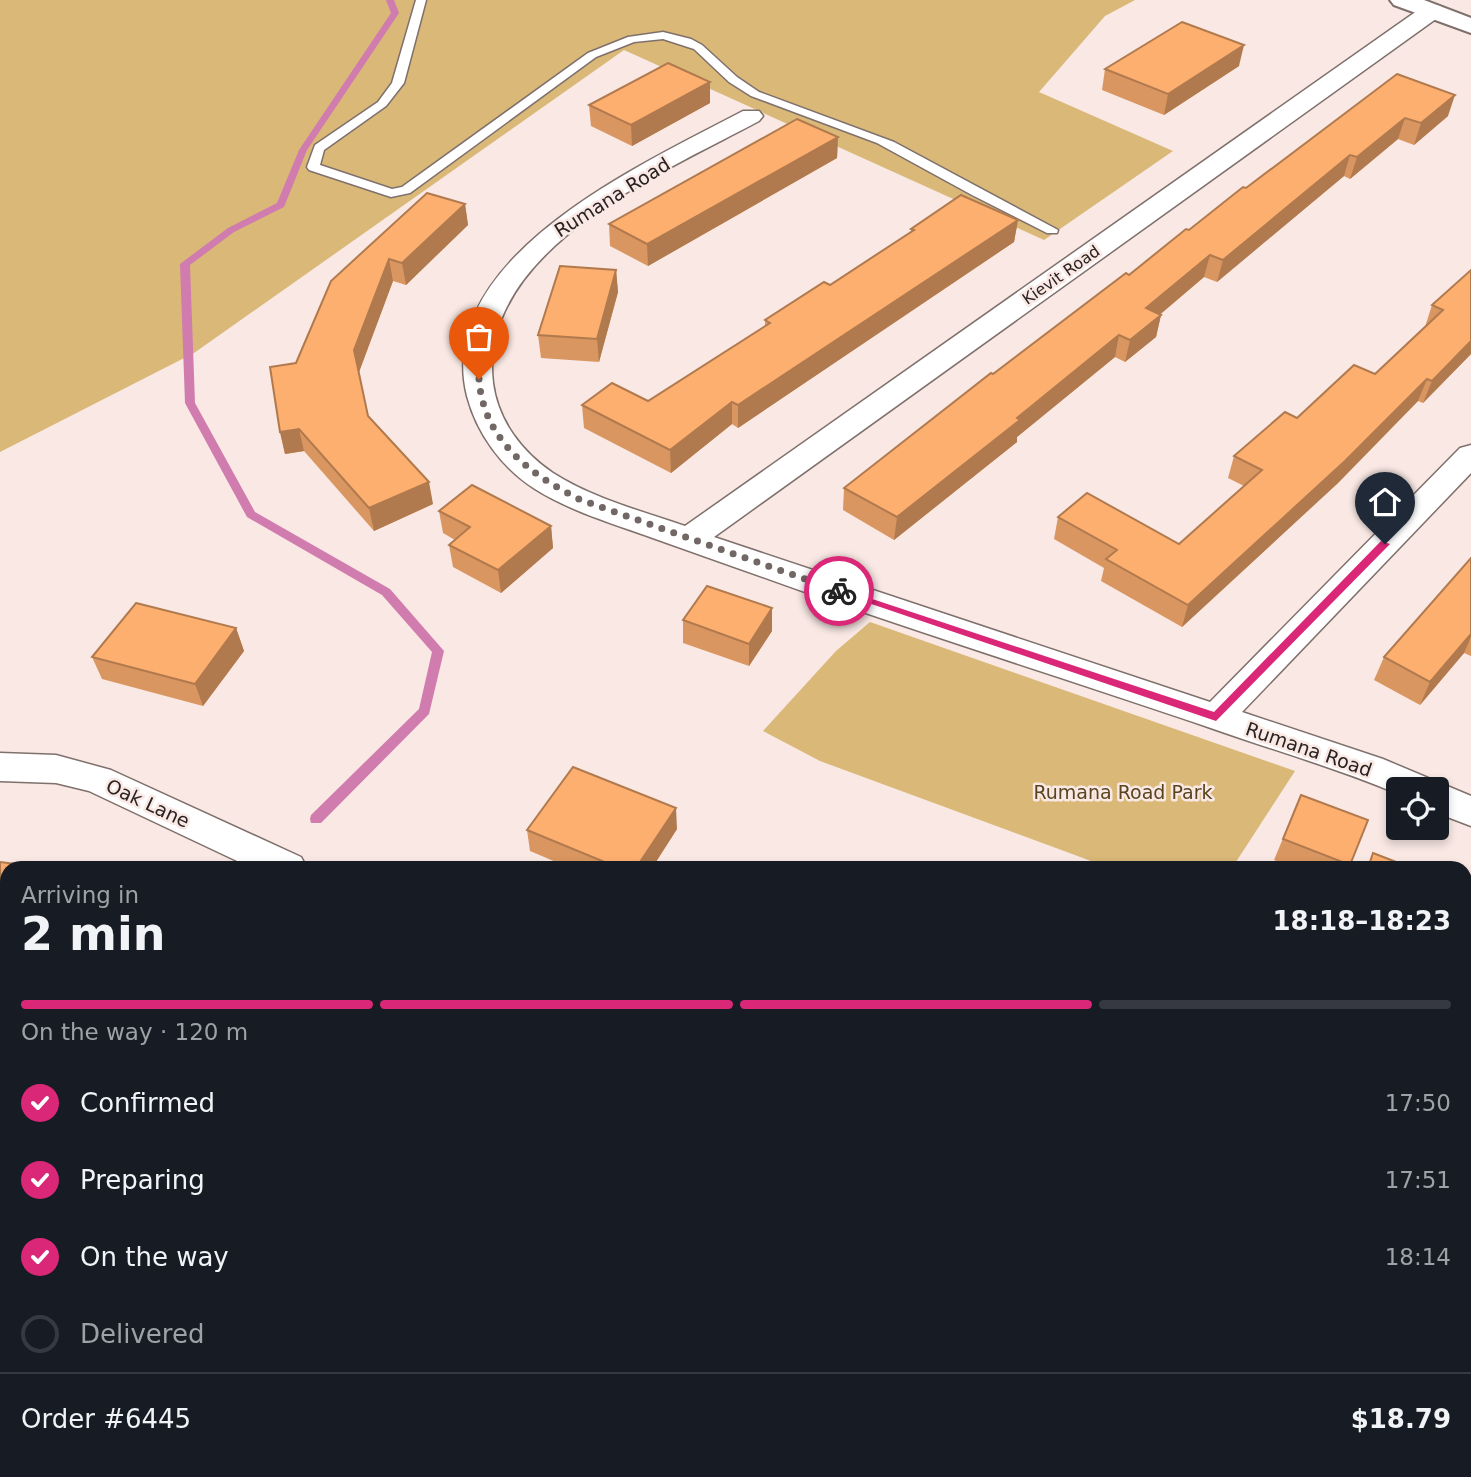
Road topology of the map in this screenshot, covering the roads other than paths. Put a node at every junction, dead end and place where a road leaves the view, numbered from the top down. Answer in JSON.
{"nodes":[{"id":1,"x":421,"y":0,"type":"edge"},
{"id":2,"x":1402,"y":0,"type":"edge"},
{"id":3,"x":1432,"y":11,"type":"junction"},
{"id":4,"x":1471,"y":26,"type":"edge"},
{"id":5,"x":751,"y":116,"type":"dead end"},
{"id":6,"x":1052,"y":230,"type":"dead end"},
{"id":7,"x":1471,"y":455,"type":"edge"},
{"id":8,"x":689,"y":539,"type":"junction"},
{"id":9,"x":1216,"y":717,"type":"junction"},
{"id":10,"x":0,"y":766,"type":"edge"},
{"id":11,"x":1386,"y":777,"type":"edge"},
{"id":12,"x":1449,"y":802,"type":"edge"},
{"id":13,"x":1471,"y":812,"type":"edge"},
{"id":14,"x":274,"y":861,"type":"edge"}],
"edges":[{"from":1,"to":6,"type":"lane"},
{"from":2,"to":3,"type":"main road"},
{"from":3,"to":4,"type":"main road"},
{"from":3,"to":8,"type":"street","name":"Kievit Road"},
{"from":5,"to":8,"type":"street","name":"Rumana Road"},
{"from":7,"to":9,"type":"street"},
{"from":8,"to":9,"type":"street","name":"Rumana Road"},
{"from":9,"to":11,"type":"street","name":"Rumana Road"},
{"from":10,"to":14,"type":"street","name":"Oak Lane"},
{"from":12,"to":13,"type":"street"}]}
